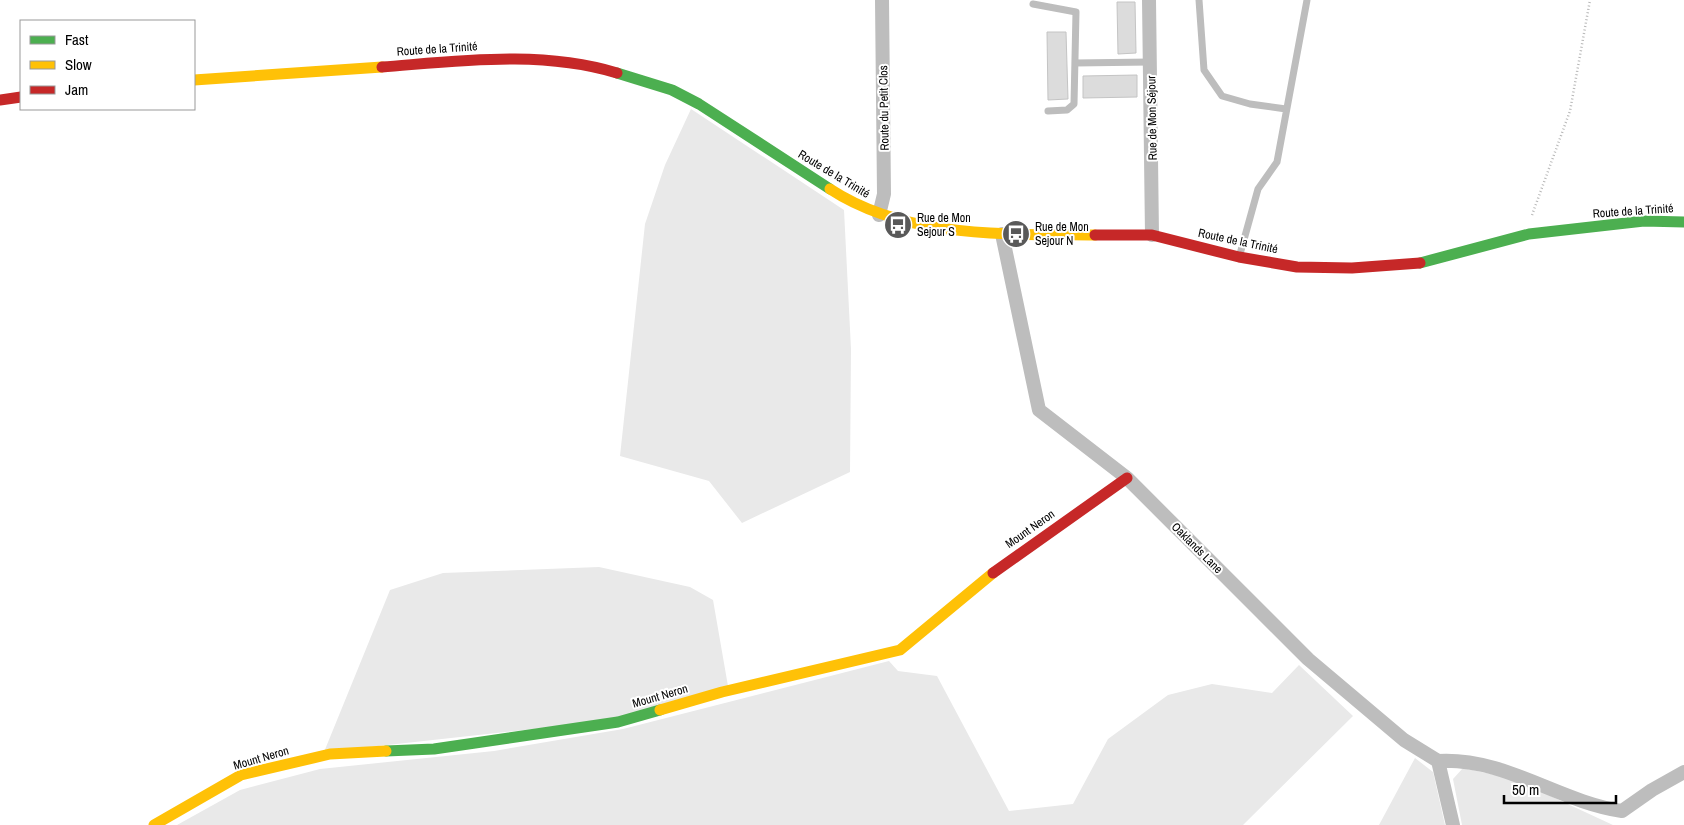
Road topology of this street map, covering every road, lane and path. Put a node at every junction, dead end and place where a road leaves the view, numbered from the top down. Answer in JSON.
{"nodes":[{"id":1,"x":882,"y":0,"type":"edge"},
{"id":2,"x":1149,"y":0,"type":"edge"},
{"id":3,"x":1199,"y":0,"type":"edge"},
{"id":4,"x":1307,"y":0,"type":"edge"},
{"id":5,"x":1590,"y":0,"type":"edge"},
{"id":6,"x":1033,"y":4,"type":"dead end"},
{"id":7,"x":1150,"y":62,"type":"junction"},
{"id":8,"x":1075,"y":63,"type":"junction"},
{"id":9,"x":195,"y":80,"type":"edge"},
{"id":10,"x":20,"y":97,"type":"edge"},
{"id":11,"x":0,"y":100,"type":"edge"},
{"id":12,"x":1286,"y":109,"type":"junction"},
{"id":13,"x":1048,"y":112,"type":"dead end"},
{"id":14,"x":880,"y":215,"type":"junction"},
{"id":15,"x":1684,"y":222,"type":"edge"},
{"id":16,"x":1002,"y":234,"type":"junction"},
{"id":17,"x":1528,"y":234,"type":"junction"},
{"id":18,"x":1152,"y":236,"type":"junction"},
{"id":19,"x":1239,"y":256,"type":"junction"},
{"id":20,"x":1127,"y":478,"type":"junction"},
{"id":21,"x":1438,"y":760,"type":"junction"},
{"id":22,"x":1684,"y":772,"type":"edge"},
{"id":23,"x":1622,"y":818,"type":"edge"},
{"id":24,"x":154,"y":825,"type":"edge"},
{"id":25,"x":1453,"y":825,"type":"edge"}],
"edges":[{"from":1,"to":14,"type":"street","name":"Route du Petit Clos"},
{"from":2,"to":7,"type":"street","name":"Rue de Mon Séjour"},
{"from":3,"to":12,"type":"lane"},
{"from":4,"to":12,"type":"lane"},
{"from":5,"to":17,"type":"path"},
{"from":6,"to":8,"type":"lane"},
{"from":7,"to":8,"type":"lane"},
{"from":7,"to":18,"type":"street","name":"Rue de Mon Séjour"},
{"from":8,"to":13,"type":"lane"},
{"from":9,"to":14,"type":"main road","name":"Route de la Trinité"},
{"from":10,"to":11,"type":"main road"},
{"from":12,"to":19,"type":"lane"},
{"from":14,"to":16,"type":"main road","name":"Route de la Trinité"},
{"from":15,"to":17,"type":"main road","name":"Route de la Trinité"},
{"from":16,"to":18,"type":"main road","name":"Route de la Trinité"},
{"from":16,"to":20,"type":"street","name":"Oaklands Lane"},
{"from":17,"to":19,"type":"main road","name":"Route de la Trinité"},
{"from":18,"to":19,"type":"main road","name":"Route de la Trinité"},
{"from":20,"to":21,"type":"street","name":"Oaklands Lane"},
{"from":20,"to":24,"type":"main road","name":"Mount Neron"},
{"from":21,"to":23,"type":"street"},
{"from":21,"to":25,"type":"street"},
{"from":22,"to":23,"type":"street"}]}
